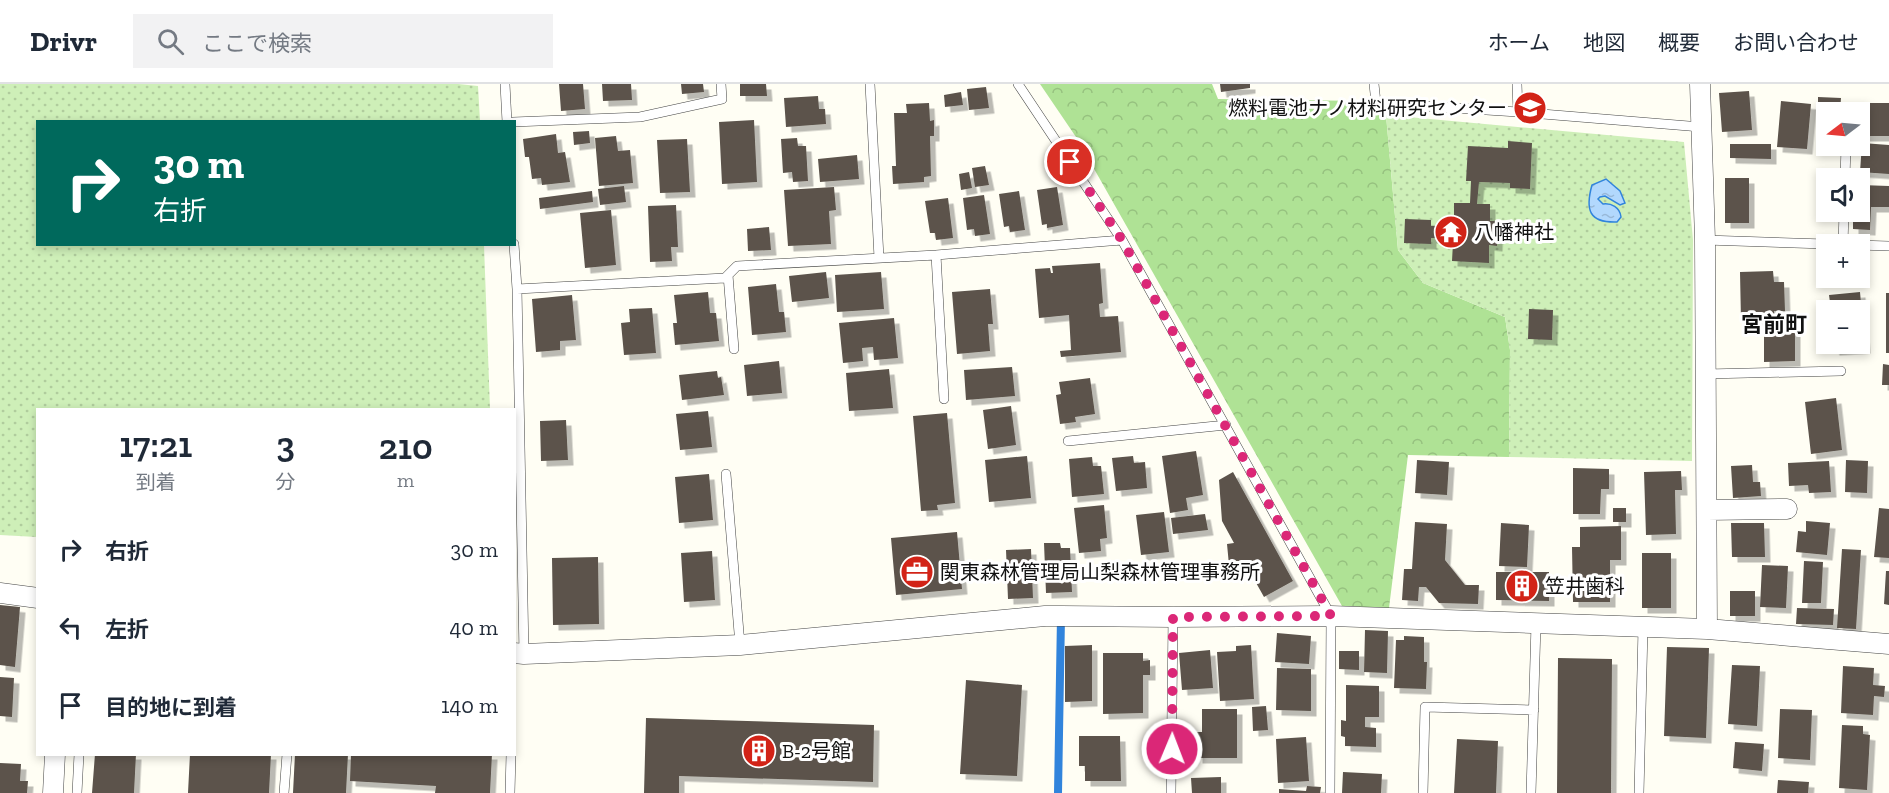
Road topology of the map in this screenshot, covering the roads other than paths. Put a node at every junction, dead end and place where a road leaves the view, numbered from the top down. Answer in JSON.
{"nodes":[{"id":1,"x":505,"y":84,"type":"edge"},
{"id":2,"x":721,"y":84,"type":"edge"},
{"id":3,"x":870,"y":84,"type":"edge"},
{"id":4,"x":1018,"y":84,"type":"edge"},
{"id":5,"x":1374,"y":84,"type":"edge"},
{"id":6,"x":1517,"y":84,"type":"edge"},
{"id":7,"x":1700,"y":84,"type":"edge"},
{"id":8,"x":1518,"y":112,"type":"junction"},
{"id":9,"x":507,"y":120,"type":"edge"},
{"id":10,"x":516,"y":122,"type":"edge"},
{"id":11,"x":1701,"y":127,"type":"junction"},
{"id":12,"x":1122,"y":240,"type":"junction"},
{"id":13,"x":1706,"y":240,"type":"junction"},
{"id":14,"x":1816,"y":243,"type":"edge"},
{"id":15,"x":1870,"y":245,"type":"edge"},
{"id":16,"x":514,"y":246,"type":"edge"},
{"id":17,"x":1889,"y":246,"type":"edge"},
{"id":18,"x":936,"y":255,"type":"junction"},
{"id":19,"x":879,"y":258,"type":"junction"},
{"id":20,"x":728,"y":275,"type":"junction"},
{"id":21,"x":517,"y":288,"type":"junction"},
{"id":22,"x":734,"y":349,"type":"dead end"},
{"id":23,"x":1841,"y":371,"type":"dead end"},
{"id":24,"x":1706,"y":374,"type":"junction"},
{"id":25,"x":944,"y":399,"type":"dead end"},
{"id":26,"x":1227,"y":425,"type":"junction"},
{"id":27,"x":1068,"y":441,"type":"dead end"},
{"id":28,"x":726,"y":474,"type":"dead end"},
{"id":29,"x":1787,"y":509,"type":"dead end"},
{"id":30,"x":1707,"y":510,"type":"junction"},
{"id":31,"x":0,"y":593,"type":"edge"},
{"id":32,"x":36,"y":598,"type":"edge"},
{"id":33,"x":1331,"y":616,"type":"junction"},
{"id":34,"x":1173,"y":617,"type":"junction"},
{"id":35,"x":1536,"y":624,"type":"junction"},
{"id":36,"x":1643,"y":628,"type":"junction"},
{"id":37,"x":1707,"y":629,"type":"junction"},
{"id":38,"x":1889,"y":644,"type":"edge"},
{"id":39,"x":740,"y":645,"type":"junction"},
{"id":40,"x":519,"y":654,"type":"edge"},
{"id":41,"x":1533,"y":710,"type":"junction"},
{"id":42,"x":55,"y":756,"type":"edge"},
{"id":43,"x":79,"y":756,"type":"edge"},
{"id":44,"x":287,"y":756,"type":"edge"},
{"id":45,"x":510,"y":756,"type":"edge"},
{"id":46,"x":53,"y":793,"type":"edge"},
{"id":47,"x":77,"y":793,"type":"edge"},
{"id":48,"x":285,"y":793,"type":"edge"},
{"id":49,"x":510,"y":793,"type":"edge"},
{"id":50,"x":1171,"y":793,"type":"edge"},
{"id":51,"x":1330,"y":793,"type":"edge"},
{"id":52,"x":1423,"y":793,"type":"edge"},
{"id":53,"x":1531,"y":793,"type":"edge"},
{"id":54,"x":1639,"y":793,"type":"edge"}],
"edges":[{"from":1,"to":9,"type":"lane"},
{"from":2,"to":10,"type":"lane"},
{"from":3,"to":19,"type":"lane"},
{"from":4,"to":12,"type":"lane"},
{"from":5,"to":8,"type":"lane"},
{"from":6,"to":8,"type":"lane"},
{"from":7,"to":11,"type":"street"},
{"from":8,"to":11,"type":"lane"},
{"from":11,"to":13,"type":"street"},
{"from":12,"to":18,"type":"lane"},
{"from":12,"to":26,"type":"lane"},
{"from":13,"to":14,"type":"lane"},
{"from":13,"to":24,"type":"street"},
{"from":15,"to":17,"type":"lane"},
{"from":16,"to":21,"type":"lane"},
{"from":18,"to":19,"type":"lane"},
{"from":18,"to":25,"type":"lane"},
{"from":19,"to":20,"type":"lane"},
{"from":20,"to":21,"type":"lane"},
{"from":20,"to":22,"type":"lane"},
{"from":21,"to":40,"type":"lane"},
{"from":23,"to":24,"type":"lane"},
{"from":24,"to":30,"type":"street"},
{"from":26,"to":27,"type":"lane"},
{"from":26,"to":33,"type":"lane"},
{"from":28,"to":39,"type":"lane"},
{"from":29,"to":30,"type":"street"},
{"from":30,"to":37,"type":"street"},
{"from":31,"to":32,"type":"street"},
{"from":33,"to":34,"type":"street"},
{"from":33,"to":35,"type":"street"},
{"from":33,"to":51,"type":"lane"},
{"from":34,"to":39,"type":"street"},
{"from":34,"to":50,"type":"lane"},
{"from":35,"to":36,"type":"street"},
{"from":35,"to":41,"type":"lane"},
{"from":36,"to":37,"type":"street"},
{"from":36,"to":54,"type":"lane"},
{"from":37,"to":38,"type":"street"},
{"from":39,"to":40,"type":"street"},
{"from":41,"to":52,"type":"lane"},
{"from":41,"to":53,"type":"lane"},
{"from":42,"to":46,"type":"street"},
{"from":43,"to":47,"type":"lane"},
{"from":44,"to":48,"type":"lane"},
{"from":45,"to":49,"type":"lane"}]}
